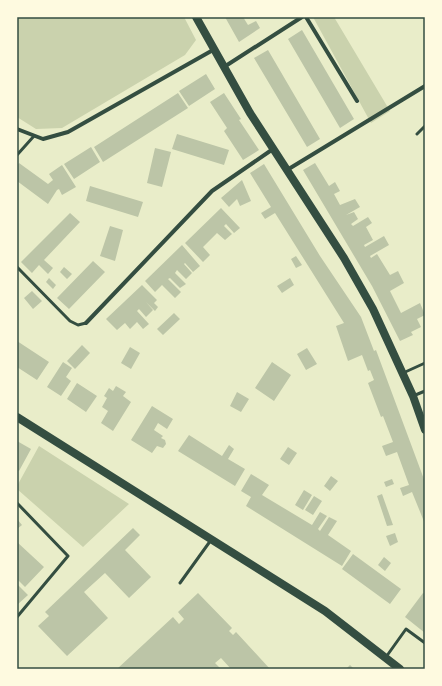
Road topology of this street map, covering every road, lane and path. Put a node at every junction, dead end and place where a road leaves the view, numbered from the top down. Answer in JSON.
{"nodes":[{"id":1,"x":196,"y":17,"type":"edge"},
{"id":2,"x":302,"y":17,"type":"edge"},
{"id":3,"x":306,"y":17,"type":"edge"},
{"id":4,"x":213,"y":50,"type":"junction"},
{"id":5,"x":223,"y":67,"type":"junction"},
{"id":6,"x":425,"y":86,"type":"edge"},
{"id":7,"x":357,"y":101,"type":"dead end"},
{"id":8,"x":425,"y":126,"type":"edge"},
{"id":9,"x":17,"y":129,"type":"edge"},
{"id":10,"x":417,"y":134,"type":"dead end"},
{"id":11,"x":34,"y":136,"type":"junction"},
{"id":12,"x":273,"y":149,"type":"junction"},
{"id":13,"x":17,"y":155,"type":"edge"},
{"id":14,"x":287,"y":170,"type":"junction"},
{"id":15,"x":17,"y":267,"type":"edge"},
{"id":16,"x":86,"y":323,"type":"joint"},
{"id":17,"x":425,"y":363,"type":"edge"},
{"id":18,"x":403,"y":373,"type":"junction"},
{"id":19,"x":425,"y":391,"type":"edge"},
{"id":20,"x":413,"y":396,"type":"junction"},
{"id":21,"x":17,"y":418,"type":"edge"},
{"id":22,"x":425,"y":430,"type":"edge"},
{"id":23,"x":17,"y":503,"type":"edge"},
{"id":24,"x":211,"y":540,"type":"junction"},
{"id":25,"x":180,"y":582,"type":"dead end"},
{"id":26,"x":17,"y":617,"type":"edge"},
{"id":27,"x":425,"y":643,"type":"edge"},
{"id":28,"x":386,"y":657,"type":"junction"},
{"id":29,"x":400,"y":669,"type":"edge"}],
"edges":[{"from":1,"to":4,"type":"main road"},
{"from":2,"to":5,"type":"street"},
{"from":3,"to":7,"type":"street"},
{"from":4,"to":5,"type":"main road"},
{"from":4,"to":11,"type":"street"},
{"from":5,"to":12,"type":"main road"},
{"from":6,"to":14,"type":"street"},
{"from":8,"to":10,"type":"lane"},
{"from":9,"to":11,"type":"street"},
{"from":11,"to":13,"type":"lane"},
{"from":12,"to":14,"type":"main road"},
{"from":12,"to":16,"type":"street"},
{"from":14,"to":18,"type":"main road"},
{"from":15,"to":16,"type":"lane"},
{"from":17,"to":18,"type":"lane"},
{"from":18,"to":20,"type":"main road"},
{"from":19,"to":20,"type":"lane"},
{"from":20,"to":22,"type":"main road"},
{"from":21,"to":24,"type":"main road"},
{"from":23,"to":26,"type":"lane"},
{"from":24,"to":25,"type":"lane"},
{"from":24,"to":28,"type":"main road"},
{"from":27,"to":28,"type":"lane"},
{"from":28,"to":29,"type":"main road"}]}
